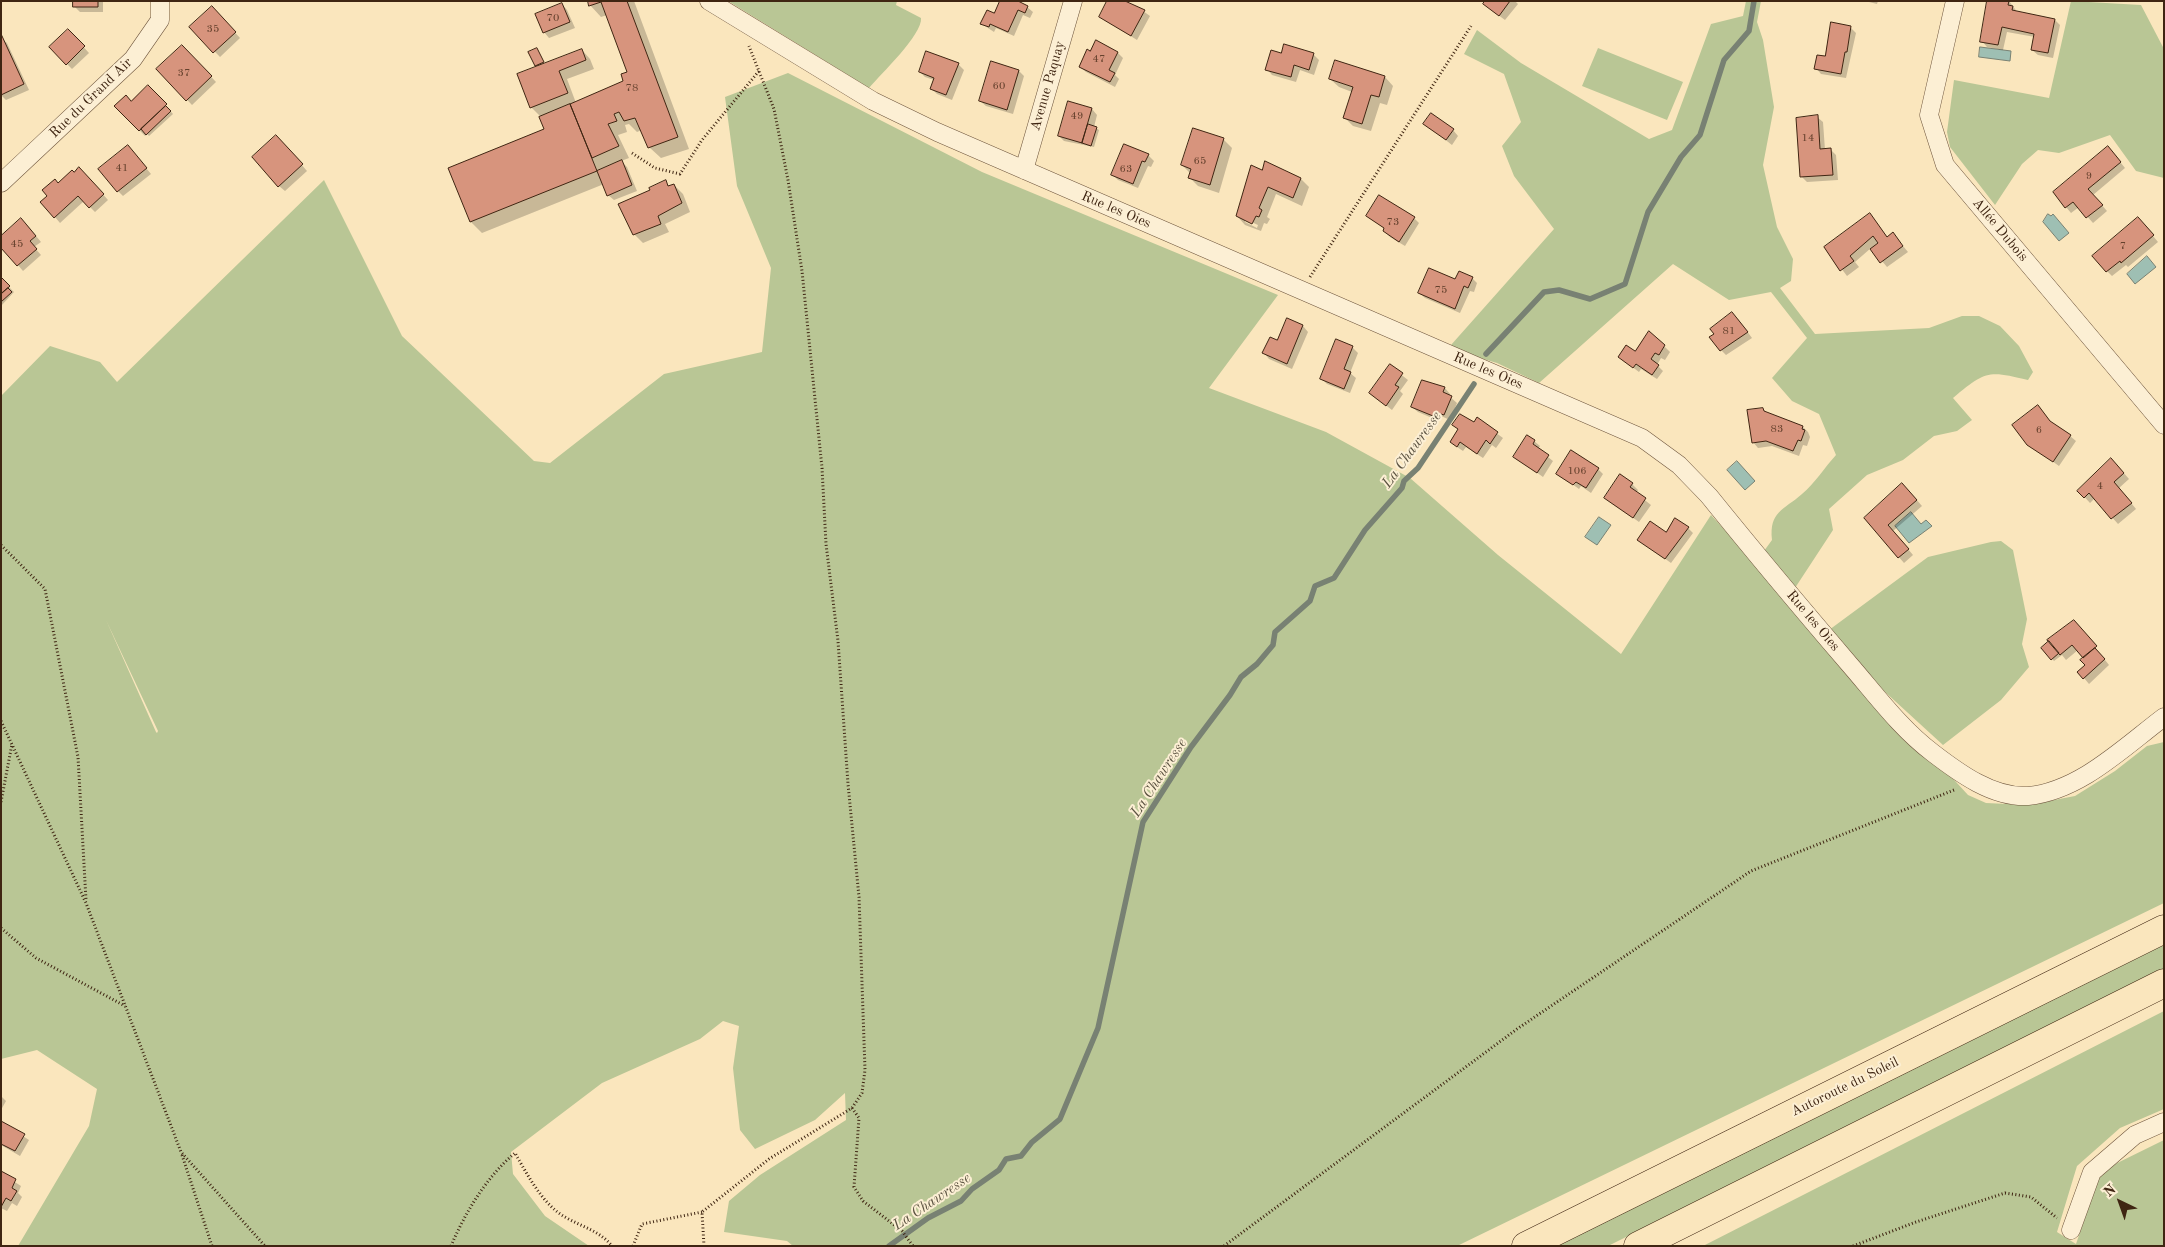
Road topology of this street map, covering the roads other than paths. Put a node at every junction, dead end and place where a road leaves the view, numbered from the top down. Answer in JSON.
{"nodes":[{"id":1,"x":160,"y":1,"type":"edge"},
{"id":2,"x":709,"y":1,"type":"edge"},
{"id":3,"x":1073,"y":1,"type":"edge"},
{"id":4,"x":1955,"y":1,"type":"edge"},
{"id":5,"x":1024,"y":170,"type":"junction"},
{"id":6,"x":1,"y":183,"type":"edge"},
{"id":7,"x":2164,"y":425,"type":"edge"},
{"id":8,"x":2164,"y":717,"type":"edge"},
{"id":9,"x":2164,"y":928,"type":"edge"},
{"id":10,"x":2164,"y":983,"type":"edge"},
{"id":11,"x":2164,"y":1122,"type":"edge"},
{"id":12,"x":2072,"y":1230,"type":"road end"},
{"id":13,"x":1526,"y":1246,"type":"edge"},
{"id":14,"x":1638,"y":1246,"type":"edge"}],
"edges":[{"from":1,"to":6,"type":"street","name":"Rue du Grand Air"},
{"from":2,"to":5,"type":"street","name":"Rue les Oies"},
{"from":3,"to":5,"type":"street","name":"Avenue Paquay"},
{"from":4,"to":7,"type":"street","name":"Allée Dubois"},
{"from":5,"to":8,"type":"street","name":"Rue les Oies"},
{"from":9,"to":13,"type":"highway","name":"Autoroute du Soleil"},
{"from":10,"to":14,"type":"highway"},
{"from":11,"to":12,"type":"street"}]}
